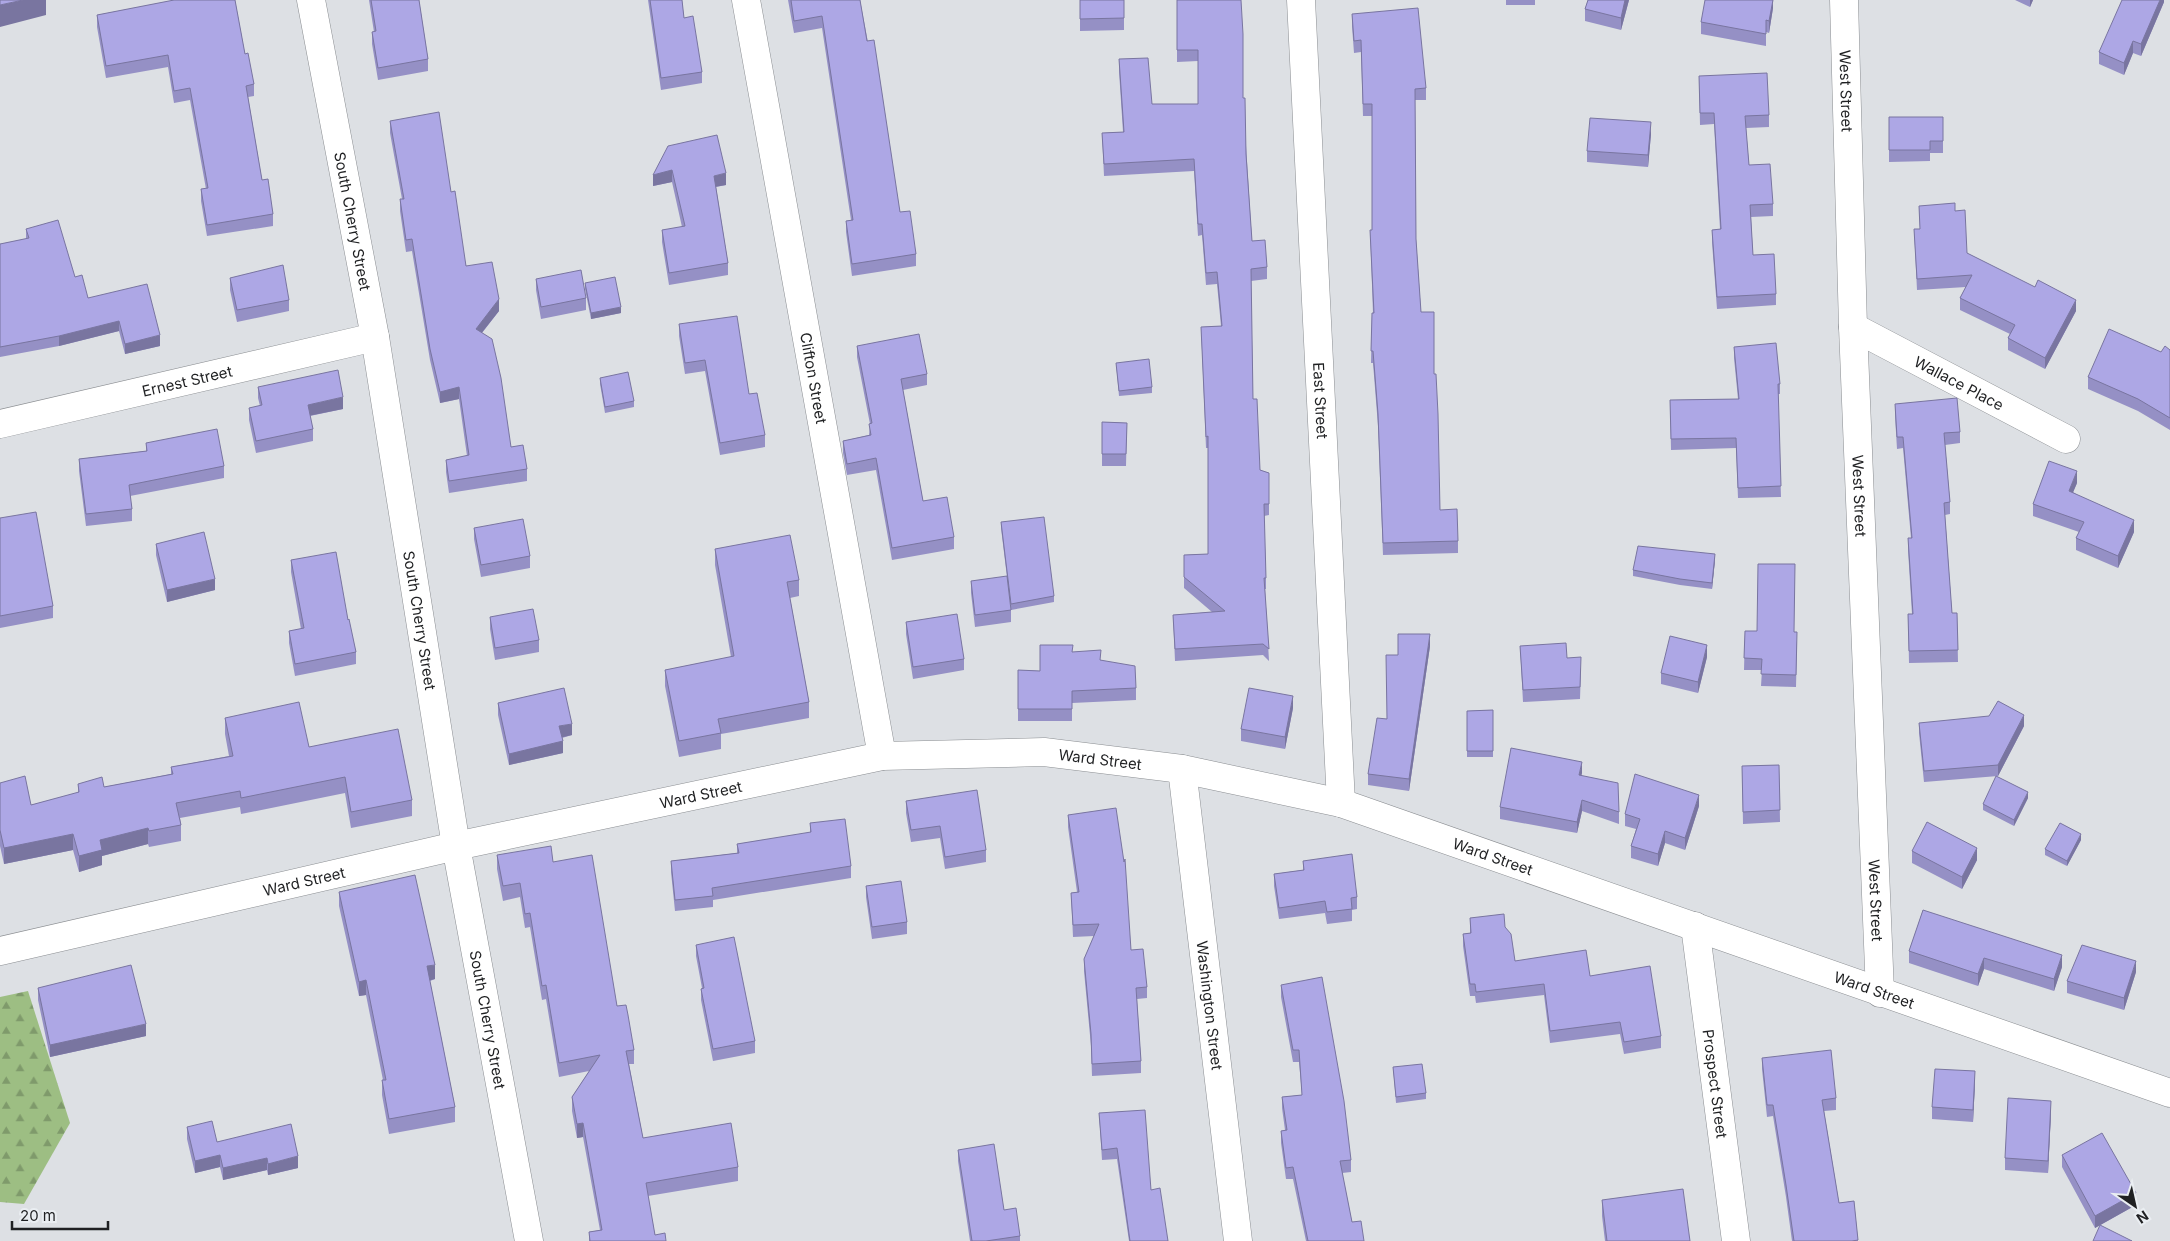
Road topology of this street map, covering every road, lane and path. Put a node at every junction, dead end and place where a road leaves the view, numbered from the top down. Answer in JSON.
{"nodes":[{"id":1,"x":311,"y":0,"type":"edge"},
{"id":2,"x":746,"y":0,"type":"edge"},
{"id":3,"x":1301,"y":0,"type":"edge"},
{"id":4,"x":1844,"y":0,"type":"edge"},
{"id":5,"x":1853,"y":328,"type":"junction"},
{"id":6,"x":376,"y":337,"type":"junction"},
{"id":7,"x":0,"y":424,"type":"edge"},
{"id":8,"x":2066,"y":439,"type":"dead end"},
{"id":9,"x":882,"y":756,"type":"junction"},
{"id":10,"x":1182,"y":769,"type":"junction"},
{"id":11,"x":1341,"y":803,"type":"junction"},
{"id":12,"x":456,"y":846,"type":"junction"},
{"id":13,"x":1695,"y":926,"type":"junction"},
{"id":14,"x":0,"y":951,"type":"edge"},
{"id":15,"x":1880,"y":993,"type":"junction"},
{"id":16,"x":2170,"y":1093,"type":"edge"},
{"id":17,"x":529,"y":1241,"type":"edge"},
{"id":18,"x":1238,"y":1241,"type":"edge"},
{"id":19,"x":1736,"y":1241,"type":"edge"}],
"edges":[{"from":1,"to":6,"type":"street","name":"South Cherry Street"},
{"from":2,"to":9,"type":"street","name":"Clifton Street"},
{"from":3,"to":11,"type":"street","name":"East Street"},
{"from":4,"to":5,"type":"street","name":"West Street"},
{"from":5,"to":8,"type":"street","name":"Wallace Place"},
{"from":5,"to":15,"type":"street","name":"West Street"},
{"from":6,"to":7,"type":"street","name":"Ernest Street"},
{"from":6,"to":12,"type":"street","name":"South Cherry Street"},
{"from":9,"to":10,"type":"street","name":"Ward Street"},
{"from":9,"to":12,"type":"street","name":"Ward Street"},
{"from":10,"to":11,"type":"street","name":"Ward Street"},
{"from":10,"to":18,"type":"street","name":"Washington Street"},
{"from":11,"to":13,"type":"street","name":"Ward Street"},
{"from":12,"to":14,"type":"street","name":"Ward Street"},
{"from":12,"to":17,"type":"street","name":"South Cherry Street"},
{"from":13,"to":15,"type":"street","name":"Ward Street"},
{"from":13,"to":19,"type":"street","name":"Prospect Street"},
{"from":15,"to":16,"type":"street","name":"Ward Street"}]}
